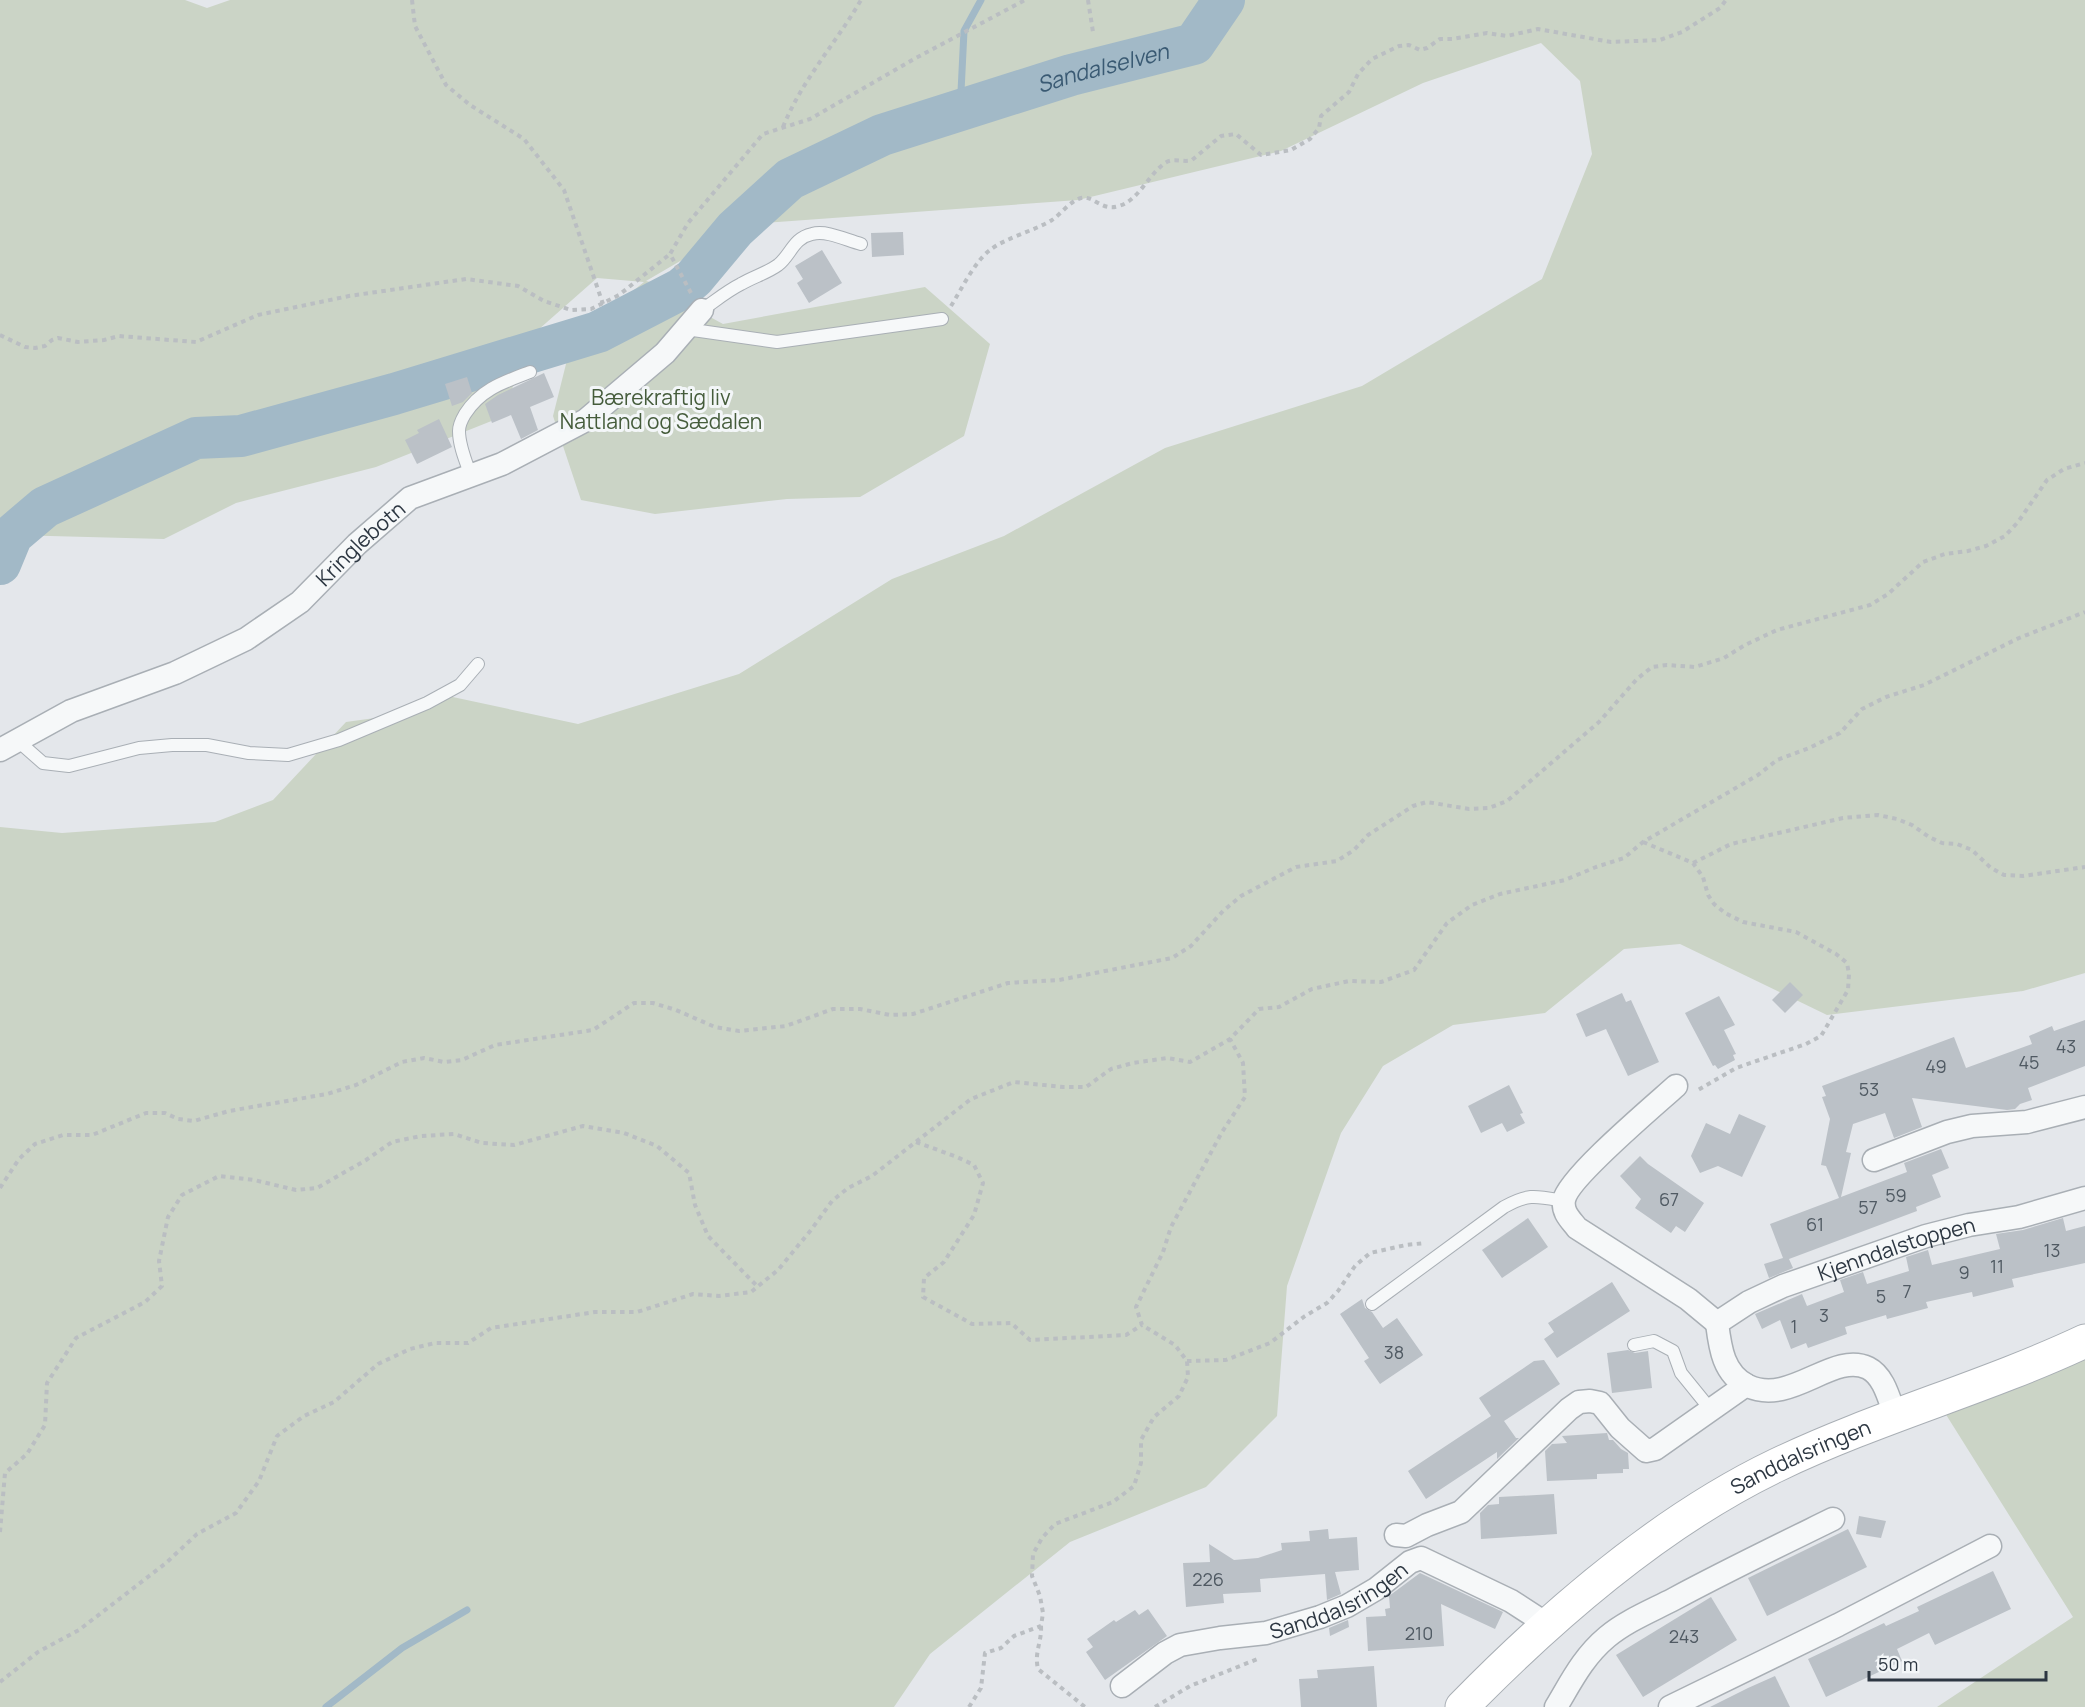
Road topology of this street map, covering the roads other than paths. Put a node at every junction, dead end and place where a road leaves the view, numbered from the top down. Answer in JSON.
{"nodes":[{"id":1,"x":861,"y":244,"type":"dead end"},
{"id":2,"x":702,"y":310,"type":"joint"},
{"id":3,"x":942,"y":319,"type":"road end"},
{"id":4,"x":686,"y":329,"type":"junction"},
{"id":5,"x":530,"y":372,"type":"dead end"},
{"id":6,"x":471,"y":476,"type":"junction"},
{"id":7,"x":478,"y":664,"type":"dead end"},
{"id":8,"x":9,"y":746,"type":"edge"},
{"id":9,"x":1670,"y":1091,"type":"road end"},
{"id":10,"x":2085,"y":1107,"type":"edge"},
{"id":11,"x":1874,"y":1160,"type":"dead end"},
{"id":12,"x":2085,"y":1198,"type":"edge"},
{"id":13,"x":1564,"y":1202,"type":"junction"},
{"id":14,"x":1372,"y":1304,"type":"dead end"},
{"id":15,"x":1717,"y":1323,"type":"junction"},
{"id":16,"x":2085,"y":1341,"type":"edge"},
{"id":17,"x":1634,"y":1345,"type":"dead end"},
{"id":18,"x":1746,"y":1385,"type":"junction"},
{"id":19,"x":1711,"y":1410,"type":"junction"},
{"id":20,"x":1895,"y":1415,"type":"junction"},
{"id":21,"x":1833,"y":1519,"type":"dead end"},
{"id":22,"x":1396,"y":1535,"type":"dead end"},
{"id":23,"x":1990,"y":1546,"type":"dead end"},
{"id":24,"x":1548,"y":1625,"type":"junction"},
{"id":25,"x":1122,"y":1686,"type":"dead end"},
{"id":26,"x":1462,"y":1707,"type":"edge"},
{"id":27,"x":1556,"y":1707,"type":"edge"},
{"id":28,"x":1670,"y":1707,"type":"edge"}],
"edges":[{"from":1,"to":2,"type":"lane"},
{"from":2,"to":4,"type":"street","name":"Kringlebotn"},
{"from":3,"to":4,"type":"lane"},
{"from":4,"to":6,"type":"street","name":"Kringlebotn"},
{"from":5,"to":6,"type":"lane"},
{"from":6,"to":8,"type":"street","name":"Kringlebotn"},
{"from":7,"to":8,"type":"lane"},
{"from":9,"to":13,"type":"street"},
{"from":10,"to":11,"type":"street"},
{"from":12,"to":15,"type":"street","name":"Kjenndalstoppen"},
{"from":13,"to":14,"type":"lane"},
{"from":13,"to":15,"type":"street"},
{"from":15,"to":18,"type":"street"},
{"from":16,"to":20,"type":"main road","name":"Sanddalsringen"},
{"from":17,"to":19,"type":"lane"},
{"from":18,"to":19,"type":"street"},
{"from":18,"to":20,"type":"street"},
{"from":19,"to":22,"type":"street"},
{"from":20,"to":24,"type":"main road","name":"Sanddalsringen"},
{"from":21,"to":27,"type":"street"},
{"from":23,"to":28,"type":"street"},
{"from":24,"to":25,"type":"street","name":"Sanddalsringen"},
{"from":24,"to":26,"type":"main road","name":"Sanddalsringen"}]}
